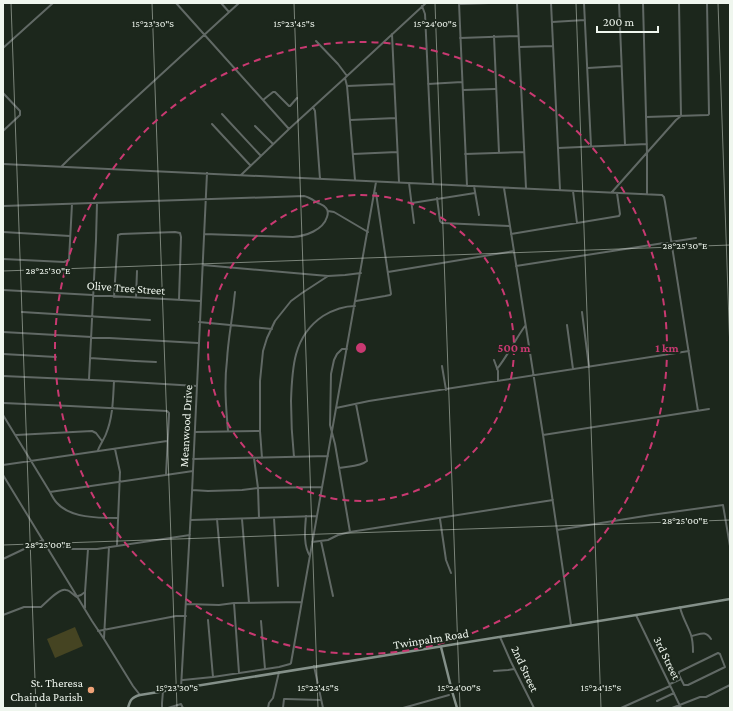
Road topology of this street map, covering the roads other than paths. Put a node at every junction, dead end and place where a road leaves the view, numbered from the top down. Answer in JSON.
{"nodes":[{"id":1,"x":53,"y":3,"type":"edge"},
{"id":2,"x":176,"y":3,"type":"edge"},
{"id":3,"x":221,"y":3,"type":"edge"},
{"id":4,"x":239,"y":3,"type":"edge"},
{"id":5,"x":426,"y":3,"type":"edge"},
{"id":6,"x":489,"y":3,"type":"edge"},
{"id":7,"x":517,"y":3,"type":"edge"},
{"id":8,"x":551,"y":3,"type":"edge"},
{"id":9,"x":584,"y":3,"type":"edge"},
{"id":10,"x":619,"y":3,"type":"edge"},
{"id":11,"x":643,"y":3,"type":"edge"},
{"id":12,"x":679,"y":3,"type":"edge"},
{"id":13,"x":707,"y":3,"type":"edge"},
{"id":14,"x":459,"y":4,"type":"edge"},
{"id":15,"x":422,"y":6,"type":"junction"},
{"id":16,"x":229,"y":12,"type":"junction"},
{"id":17,"x":585,"y":20,"type":"junction"},
{"id":18,"x":552,"y":22,"type":"junction"},
{"id":19,"x":392,"y":34,"type":"junction"},
{"id":20,"x":204,"y":35,"type":"junction"},
{"id":21,"x":494,"y":36,"type":"junction"},
{"id":22,"x":518,"y":36,"type":"junction"},
{"id":23,"x":460,"y":38,"type":"junction"},
{"id":24,"x":316,"y":41,"type":"dead end"},
{"id":25,"x":553,"y":46,"type":"junction"},
{"id":26,"x":519,"y":47,"type":"junction"},
{"id":27,"x":3,"y":48,"type":"edge"},
{"id":28,"x":622,"y":66,"type":"junction"},
{"id":29,"x":588,"y":68,"type":"junction"},
{"id":30,"x":346,"y":77,"type":"junction"},
{"id":31,"x":462,"y":82,"type":"junction"},
{"id":32,"x":394,"y":84,"type":"junction"},
{"id":33,"x":428,"y":84,"type":"junction"},
{"id":34,"x":347,"y":86,"type":"junction"},
{"id":35,"x":496,"y":89,"type":"junction"},
{"id":36,"x":462,"y":90,"type":"junction"},
{"id":37,"x":3,"y":93,"type":"edge"},
{"id":38,"x":297,"y":98,"type":"dead end"},
{"id":39,"x":263,"y":100,"type":"junction"},
{"id":40,"x":313,"y":107,"type":"junction"},
{"id":41,"x":222,"y":114,"type":"dead end"},
{"id":42,"x":681,"y":116,"type":"junction"},
{"id":43,"x":646,"y":117,"type":"junction"},
{"id":44,"x":396,"y":118,"type":"junction"},
{"id":45,"x":350,"y":120,"type":"junction"},
{"id":46,"x":212,"y":124,"type":"dead end"},
{"id":47,"x":255,"y":126,"type":"dead end"},
{"id":48,"x":289,"y":129,"type":"junction"},
{"id":49,"x":3,"y":131,"type":"edge"},
{"id":50,"x":273,"y":144,"type":"junction"},
{"id":51,"x":647,"y":144,"type":"junction"},
{"id":52,"x":625,"y":145,"type":"junction"},
{"id":53,"x":591,"y":146,"type":"junction"},
{"id":54,"x":558,"y":148,"type":"junction"},
{"id":55,"x":398,"y":152,"type":"junction"},
{"id":56,"x":524,"y":152,"type":"junction"},
{"id":57,"x":500,"y":153,"type":"junction"},
{"id":58,"x":352,"y":154,"type":"junction"},
{"id":59,"x":465,"y":154,"type":"junction"},
{"id":60,"x":647,"y":154,"type":"junction"},
{"id":61,"x":261,"y":156,"type":"junction"},
{"id":62,"x":3,"y":164,"type":"edge"},
{"id":63,"x":250,"y":165,"type":"junction"},
{"id":64,"x":62,"y":166,"type":"junction"},
{"id":65,"x":207,"y":173,"type":"junction"},
{"id":66,"x":240,"y":175,"type":"junction"},
{"id":67,"x":320,"y":179,"type":"junction"},
{"id":68,"x":355,"y":180,"type":"junction"},
{"id":69,"x":376,"y":181,"type":"junction"},
{"id":70,"x":399,"y":182,"type":"junction"},
{"id":71,"x":409,"y":183,"type":"junction"},
{"id":72,"x":433,"y":184,"type":"junction"},
{"id":73,"x":467,"y":186,"type":"junction"},
{"id":74,"x":474,"y":186,"type":"junction"},
{"id":75,"x":504,"y":187,"type":"junction"},
{"id":76,"x":526,"y":188,"type":"junction"},
{"id":77,"x":375,"y":189,"type":"junction"},
{"id":78,"x":560,"y":190,"type":"junction"},
{"id":79,"x":573,"y":191,"type":"junction"},
{"id":80,"x":475,"y":192,"type":"junction"},
{"id":81,"x":612,"y":192,"type":"junction"},
{"id":82,"x":617,"y":193,"type":"junction"},
{"id":83,"x":647,"y":194,"type":"junction"},
{"id":84,"x":437,"y":198,"type":"junction"},
{"id":85,"x":205,"y":200,"type":"junction"},
{"id":86,"x":97,"y":203,"type":"junction"},
{"id":87,"x":412,"y":203,"type":"junction"},
{"id":88,"x":72,"y":204,"type":"junction"},
{"id":89,"x":3,"y":206,"type":"edge"},
{"id":90,"x":328,"y":211,"type":"junction"},
{"id":91,"x":479,"y":215,"type":"dead end"},
{"id":92,"x":414,"y":223,"type":"dead end"},
{"id":93,"x":577,"y":223,"type":"junction"},
{"id":94,"x":510,"y":226,"type":"junction"},
{"id":95,"x":3,"y":232,"type":"edge"},
{"id":96,"x":368,"y":232,"type":"junction"},
{"id":97,"x":204,"y":234,"type":"junction"},
{"id":98,"x":511,"y":234,"type":"junction"},
{"id":99,"x":70,"y":236,"type":"junction"},
{"id":100,"x":696,"y":238,"type":"dead end"},
{"id":101,"x":672,"y":242,"type":"junction"},
{"id":102,"x":514,"y":251,"type":"junction"},
{"id":103,"x":3,"y":259,"type":"edge"},
{"id":104,"x":202,"y":265,"type":"junction"},
{"id":105,"x":516,"y":266,"type":"junction"},
{"id":106,"x":137,"y":271,"type":"dead end"},
{"id":107,"x":388,"y":272,"type":"junction"},
{"id":108,"x":361,"y":273,"type":"junction"},
{"id":109,"x":328,"y":276,"type":"junction"},
{"id":110,"x":3,"y":290,"type":"edge"},
{"id":111,"x":235,"y":292,"type":"dead end"},
{"id":112,"x":93,"y":295,"type":"junction"},
{"id":113,"x":114,"y":297,"type":"junction"},
{"id":114,"x":136,"y":298,"type":"junction"},
{"id":115,"x":179,"y":300,"type":"junction"},
{"id":116,"x":200,"y":301,"type":"junction"},
{"id":117,"x":356,"y":301,"type":"junction"},
{"id":118,"x":355,"y":306,"type":"junction"},
{"id":119,"x":22,"y":312,"type":"dead end"},
{"id":120,"x":582,"y":312,"type":"dead end"},
{"id":121,"x":92,"y":316,"type":"junction"},
{"id":122,"x":150,"y":320,"type":"dead end"},
{"id":123,"x":199,"y":322,"type":"junction"},
{"id":124,"x":231,"y":325,"type":"junction"},
{"id":125,"x":525,"y":325,"type":"junction"},
{"id":126,"x":567,"y":325,"type":"dead end"},
{"id":127,"x":272,"y":329,"type":"junction"},
{"id":128,"x":3,"y":332,"type":"edge"},
{"id":129,"x":91,"y":337,"type":"junction"},
{"id":130,"x":198,"y":343,"type":"junction"},
{"id":131,"x":347,"y":349,"type":"junction"},
{"id":132,"x":689,"y":351,"type":"junction"},
{"id":133,"x":3,"y":354,"type":"edge"},
{"id":134,"x":56,"y":356,"type":"dead end"},
{"id":135,"x":90,"y":358,"type":"junction"},
{"id":136,"x":494,"y":360,"type":"dead end"},
{"id":137,"x":156,"y":362,"type":"dead end"},
{"id":138,"x":442,"y":366,"type":"dead end"},
{"id":139,"x":589,"y":367,"type":"junction"},
{"id":140,"x":497,"y":369,"type":"junction"},
{"id":141,"x":573,"y":369,"type":"junction"},
{"id":142,"x":3,"y":376,"type":"edge"},
{"id":143,"x":533,"y":376,"type":"junction"},
{"id":144,"x":89,"y":380,"type":"junction"},
{"id":145,"x":114,"y":381,"type":"junction"},
{"id":146,"x":498,"y":381,"type":"junction"},
{"id":147,"x":197,"y":386,"type":"junction"},
{"id":148,"x":446,"y":390,"type":"junction"},
{"id":149,"x":3,"y":403,"type":"edge"},
{"id":150,"x":356,"y":404,"type":"junction"},
{"id":151,"x":113,"y":408,"type":"junction"},
{"id":152,"x":336,"y":408,"type":"junction"},
{"id":153,"x":709,"y":409,"type":"dead end"},
{"id":154,"x":698,"y":411,"type":"junction"},
{"id":155,"x":3,"y":415,"type":"edge"},
{"id":156,"x":228,"y":431,"type":"junction"},
{"id":157,"x":260,"y":431,"type":"junction"},
{"id":158,"x":194,"y":432,"type":"junction"},
{"id":159,"x":15,"y":435,"type":"junction"},
{"id":160,"x":332,"y":435,"type":"junction"},
{"id":161,"x":543,"y":435,"type":"junction"},
{"id":162,"x":102,"y":441,"type":"junction"},
{"id":163,"x":167,"y":441,"type":"junction"},
{"id":164,"x":115,"y":448,"type":"junction"},
{"id":165,"x":97,"y":451,"type":"junction"},
{"id":166,"x":328,"y":456,"type":"junction"},
{"id":167,"x":294,"y":457,"type":"junction"},
{"id":168,"x":254,"y":458,"type":"junction"},
{"id":169,"x":262,"y":458,"type":"junction"},
{"id":170,"x":193,"y":459,"type":"junction"},
{"id":171,"x":31,"y":462,"type":"junction"},
{"id":172,"x":3,"y":465,"type":"edge"},
{"id":173,"x":339,"y":468,"type":"junction"},
{"id":174,"x":193,"y":471,"type":"junction"},
{"id":175,"x":3,"y":475,"type":"edge"},
{"id":176,"x":166,"y":475,"type":"junction"},
{"id":177,"x":119,"y":482,"type":"junction"},
{"id":178,"x":322,"y":487,"type":"junction"},
{"id":179,"x":258,"y":488,"type":"junction"},
{"id":180,"x":192,"y":490,"type":"junction"},
{"id":181,"x":50,"y":492,"type":"junction"},
{"id":182,"x":553,"y":500,"type":"junction"},
{"id":183,"x":306,"y":516,"type":"junction"},
{"id":184,"x":317,"y":516,"type":"junction"},
{"id":185,"x":274,"y":517,"type":"junction"},
{"id":186,"x":117,"y":518,"type":"junction"},
{"id":187,"x":259,"y":518,"type":"junction"},
{"id":188,"x":217,"y":519,"type":"junction"},
{"id":189,"x":242,"y":519,"type":"junction"},
{"id":190,"x":440,"y":519,"type":"junction"},
{"id":191,"x":191,"y":520,"type":"junction"},
{"id":192,"x":557,"y":530,"type":"junction"},
{"id":193,"x":350,"y":532,"type":"junction"},
{"id":194,"x":190,"y":535,"type":"junction"},
{"id":195,"x":44,"y":541,"type":"junction"},
{"id":196,"x":322,"y":541,"type":"junction"},
{"id":197,"x":312,"y":542,"type":"junction"},
{"id":198,"x":117,"y":545,"type":"junction"},
{"id":199,"x":730,"y":546,"type":"edge"},
{"id":200,"x":109,"y":547,"type":"junction"},
{"id":201,"x":88,"y":549,"type":"junction"},
{"id":202,"x":310,"y":556,"type":"junction"},
{"id":203,"x":3,"y":559,"type":"edge"},
{"id":204,"x":451,"y":572,"type":"dead end"},
{"id":205,"x":223,"y":586,"type":"dead end"},
{"id":206,"x":278,"y":586,"type":"dead end"},
{"id":207,"x":85,"y":592,"type":"junction"},
{"id":208,"x":78,"y":596,"type":"junction"},
{"id":209,"x":334,"y":596,"type":"dead end"},
{"id":210,"x":730,"y":598,"type":"edge"},
{"id":211,"x":79,"y":600,"type":"junction"},
{"id":212,"x":302,"y":602,"type":"junction"},
{"id":213,"x":234,"y":603,"type":"junction"},
{"id":214,"x":249,"y":603,"type":"junction"},
{"id":215,"x":186,"y":604,"type":"junction"},
{"id":216,"x":680,"y":607,"type":"junction"},
{"id":217,"x":85,"y":609,"type":"junction"},
{"id":218,"x":3,"y":615,"type":"edge"},
{"id":219,"x":636,"y":615,"type":"junction"},
{"id":220,"x":186,"y":616,"type":"junction"},
{"id":221,"x":208,"y":620,"type":"dead end"},
{"id":222,"x":261,"y":621,"type":"dead end"},
{"id":223,"x":572,"y":625,"type":"junction"},
{"id":224,"x":105,"y":630,"type":"junction"},
{"id":225,"x":98,"y":631,"type":"junction"},
{"id":226,"x":692,"y":636,"type":"junction"},
{"id":227,"x":500,"y":637,"type":"junction"},
{"id":228,"x":104,"y":639,"type":"junction"},
{"id":229,"x":711,"y":639,"type":"dead end"},
{"id":230,"x":441,"y":646,"type":"junction"},
{"id":231,"x":693,"y":652,"type":"dead end"},
{"id":232,"x":314,"y":666,"type":"junction"},
{"id":233,"x":265,"y":669,"type":"junction"},
{"id":234,"x":514,"y":669,"type":"junction"},
{"id":235,"x":494,"y":670,"type":"dead end"},
{"id":236,"x":279,"y":672,"type":"junction"},
{"id":237,"x":239,"y":673,"type":"junction"},
{"id":238,"x":213,"y":677,"type":"junction"},
{"id":239,"x":681,"y":679,"type":"junction"},
{"id":240,"x":182,"y":680,"type":"junction"},
{"id":241,"x":670,"y":685,"type":"junction"},
{"id":242,"x":730,"y":685,"type":"edge"},
{"id":243,"x":186,"y":687,"type":"junction"},
{"id":244,"x":182,"y":688,"type":"junction"},
{"id":245,"x":163,"y":691,"type":"junction"},
{"id":246,"x":674,"y":693,"type":"junction"},
{"id":247,"x":140,"y":695,"type":"junction"},
{"id":248,"x":449,"y":695,"type":"dead end"},
{"id":249,"x":321,"y":700,"type":"junction"},
{"id":250,"x":657,"y":701,"type":"dead end"},
{"id":251,"x":679,"y":705,"type":"junction"},
{"id":252,"x":128,"y":708,"type":"edge"},
{"id":253,"x":162,"y":708,"type":"edge"},
{"id":254,"x":168,"y":708,"type":"edge"},
{"id":255,"x":182,"y":708,"type":"edge"},
{"id":256,"x":268,"y":708,"type":"edge"},
{"id":257,"x":283,"y":708,"type":"edge"},
{"id":258,"x":323,"y":708,"type":"edge"},
{"id":259,"x":403,"y":708,"type":"edge"},
{"id":260,"x":457,"y":708,"type":"edge"},
{"id":261,"x":534,"y":708,"type":"edge"},
{"id":262,"x":622,"y":708,"type":"edge"},
{"id":263,"x":672,"y":708,"type":"edge"},
{"id":264,"x":681,"y":708,"type":"edge"}],
"edges":[{"from":1,"to":27,"type":"street"},
{"from":2,"to":20,"type":"street"},
{"from":3,"to":16,"type":"street"},
{"from":4,"to":16,"type":"street"},
{"from":5,"to":15,"type":"street"},
{"from":6,"to":14,"type":"street"},
{"from":7,"to":22,"type":"street"},
{"from":8,"to":18,"type":"street"},
{"from":9,"to":17,"type":"street"},
{"from":10,"to":28,"type":"street"},
{"from":11,"to":43,"type":"street"},
{"from":12,"to":42,"type":"street"},
{"from":13,"to":42,"type":"street"},
{"from":14,"to":23,"type":"street"},
{"from":15,"to":19,"type":"street"},
{"from":15,"to":33,"type":"street"},
{"from":16,"to":20,"type":"street"},
{"from":17,"to":18,"type":"street"},
{"from":17,"to":29,"type":"street"},
{"from":18,"to":25,"type":"street"},
{"from":19,"to":30,"type":"street"},
{"from":19,"to":32,"type":"street"},
{"from":20,"to":39,"type":"street"},
{"from":20,"to":64,"type":"street"},
{"from":21,"to":22,"type":"street"},
{"from":21,"to":23,"type":"street"},
{"from":21,"to":35,"type":"street"},
{"from":22,"to":26,"type":"street"},
{"from":23,"to":31,"type":"street"},
{"from":24,"to":30,"type":"street"},
{"from":25,"to":26,"type":"street"},
{"from":25,"to":54,"type":"street"},
{"from":26,"to":56,"type":"street"},
{"from":28,"to":29,"type":"street"},
{"from":28,"to":52,"type":"street"},
{"from":29,"to":53,"type":"street"},
{"from":30,"to":34,"type":"street"},
{"from":30,"to":40,"type":"street"},
{"from":31,"to":33,"type":"street"},
{"from":31,"to":36,"type":"street"},
{"from":32,"to":34,"type":"street"},
{"from":32,"to":44,"type":"street"},
{"from":33,"to":72,"type":"street"},
{"from":34,"to":45,"type":"street"},
{"from":35,"to":36,"type":"street"},
{"from":35,"to":57,"type":"street"},
{"from":36,"to":59,"type":"street"},
{"from":37,"to":49,"type":"street"},
{"from":38,"to":39,"type":"street"},
{"from":39,"to":48,"type":"street"},
{"from":40,"to":48,"type":"street"},
{"from":40,"to":67,"type":"street"},
{"from":41,"to":61,"type":"street"},
{"from":42,"to":43,"type":"street"},
{"from":42,"to":60,"type":"street"},
{"from":43,"to":51,"type":"street"},
{"from":44,"to":45,"type":"street"},
{"from":44,"to":55,"type":"street"},
{"from":45,"to":58,"type":"street"},
{"from":46,"to":63,"type":"street"},
{"from":47,"to":50,"type":"street"},
{"from":48,"to":50,"type":"street"},
{"from":50,"to":61,"type":"street"},
{"from":51,"to":52,"type":"street"},
{"from":51,"to":60,"type":"street"},
{"from":52,"to":53,"type":"street"},
{"from":53,"to":54,"type":"street"},
{"from":54,"to":78,"type":"street"},
{"from":55,"to":58,"type":"street"},
{"from":55,"to":70,"type":"street"},
{"from":56,"to":57,"type":"street"},
{"from":56,"to":76,"type":"street"},
{"from":57,"to":59,"type":"street"},
{"from":58,"to":68,"type":"street"},
{"from":59,"to":73,"type":"street"},
{"from":60,"to":81,"type":"street"},
{"from":60,"to":83,"type":"street"},
{"from":61,"to":63,"type":"street"},
{"from":62,"to":64,"type":"street"},
{"from":63,"to":66,"type":"street"},
{"from":64,"to":65,"type":"street"},
{"from":65,"to":66,"type":"street"},
{"from":65,"to":85,"type":"street","name":"Meanwood Drive"},
{"from":66,"to":67,"type":"street"},
{"from":67,"to":68,"type":"street"},
{"from":68,"to":69,"type":"street"},
{"from":69,"to":70,"type":"street"},
{"from":69,"to":77,"type":"street"},
{"from":70,"to":71,"type":"street"},
{"from":71,"to":72,"type":"street"},
{"from":71,"to":87,"type":"street"},
{"from":72,"to":73,"type":"street"},
{"from":73,"to":74,"type":"street"},
{"from":74,"to":75,"type":"street"},
{"from":74,"to":80,"type":"street"},
{"from":75,"to":76,"type":"street"},
{"from":75,"to":94,"type":"street"},
{"from":76,"to":78,"type":"street"},
{"from":77,"to":96,"type":"street"},
{"from":77,"to":107,"type":"street"},
{"from":78,"to":79,"type":"street"},
{"from":79,"to":81,"type":"street"},
{"from":79,"to":93,"type":"street"},
{"from":80,"to":84,"type":"street"},
{"from":80,"to":91,"type":"street"},
{"from":81,"to":82,"type":"street"},
{"from":82,"to":83,"type":"street"},
{"from":82,"to":93,"type":"street"},
{"from":83,"to":101,"type":"street"},
{"from":84,"to":87,"type":"street"},
{"from":84,"to":94,"type":"street"},
{"from":85,"to":86,"type":"street"},
{"from":85,"to":90,"type":"street"},
{"from":85,"to":97,"type":"street","name":"Meanwood Drive"},
{"from":86,"to":88,"type":"street"},
{"from":86,"to":112,"type":"street"},
{"from":87,"to":92,"type":"street"},
{"from":88,"to":89,"type":"street"},
{"from":88,"to":99,"type":"street"},
{"from":90,"to":96,"type":"street"},
{"from":90,"to":97,"type":"street"},
{"from":93,"to":98,"type":"street"},
{"from":94,"to":98,"type":"street"},
{"from":95,"to":99,"type":"street"},
{"from":96,"to":108,"type":"street"},
{"from":97,"to":104,"type":"street","name":"Meanwood Drive"},
{"from":98,"to":102,"type":"street"},
{"from":99,"to":103,"type":"street"},
{"from":100,"to":101,"type":"street"},
{"from":101,"to":105,"type":"street"},
{"from":101,"to":132,"type":"street"},
{"from":102,"to":105,"type":"street"},
{"from":102,"to":107,"type":"street"},
{"from":104,"to":109,"type":"street"},
{"from":104,"to":116,"type":"street","name":"Meanwood Drive"},
{"from":105,"to":125,"type":"street"},
{"from":106,"to":114,"type":"street"},
{"from":107,"to":117,"type":"street"},
{"from":108,"to":109,"type":"street"},
{"from":108,"to":117,"type":"street"},
{"from":109,"to":127,"type":"street"},
{"from":110,"to":112,"type":"street","name":"Olive Tree Street"},
{"from":111,"to":124,"type":"street"},
{"from":112,"to":113,"type":"street","name":"Olive Tree Street"},
{"from":112,"to":121,"type":"street"},
{"from":113,"to":114,"type":"street","name":"Olive Tree Street"},
{"from":113,"to":115,"type":"street"},
{"from":114,"to":115,"type":"street","name":"Olive Tree Street"},
{"from":115,"to":116,"type":"street","name":"Olive Tree Street"},
{"from":116,"to":123,"type":"street","name":"Meanwood Drive"},
{"from":117,"to":118,"type":"street"},
{"from":118,"to":131,"type":"street"},
{"from":118,"to":167,"type":"street"},
{"from":119,"to":121,"type":"street"},
{"from":120,"to":139,"type":"street"},
{"from":121,"to":122,"type":"street"},
{"from":121,"to":129,"type":"street"},
{"from":123,"to":124,"type":"street"},
{"from":123,"to":130,"type":"street","name":"Meanwood Drive"},
{"from":124,"to":127,"type":"street"},
{"from":124,"to":156,"type":"street"},
{"from":125,"to":140,"type":"street"},
{"from":125,"to":143,"type":"street"},
{"from":126,"to":141,"type":"street"},
{"from":127,"to":157,"type":"street"},
{"from":128,"to":129,"type":"street"},
{"from":129,"to":130,"type":"street"},
{"from":129,"to":135,"type":"street"},
{"from":130,"to":147,"type":"street","name":"Meanwood Drive"},
{"from":131,"to":152,"type":"street"},
{"from":131,"to":160,"type":"street"},
{"from":132,"to":139,"type":"street"},
{"from":132,"to":154,"type":"street"},
{"from":133,"to":134,"type":"street"},
{"from":135,"to":137,"type":"street"},
{"from":135,"to":144,"type":"street"},
{"from":136,"to":140,"type":"street"},
{"from":138,"to":148,"type":"street"},
{"from":139,"to":141,"type":"street"},
{"from":140,"to":146,"type":"street"},
{"from":141,"to":143,"type":"street"},
{"from":142,"to":144,"type":"street"},
{"from":143,"to":146,"type":"street"},
{"from":143,"to":161,"type":"street"},
{"from":144,"to":145,"type":"street"},
{"from":145,"to":147,"type":"street"},
{"from":145,"to":151,"type":"street"},
{"from":146,"to":148,"type":"street"},
{"from":147,"to":158,"type":"street","name":"Meanwood Drive"},
{"from":148,"to":150,"type":"street"},
{"from":149,"to":151,"type":"street"},
{"from":150,"to":152,"type":"street"},
{"from":150,"to":173,"type":"street"},
{"from":151,"to":162,"type":"street"},
{"from":151,"to":163,"type":"street"},
{"from":152,"to":160,"type":"street"},
{"from":153,"to":154,"type":"street"},
{"from":154,"to":161,"type":"street"},
{"from":155,"to":159,"type":"street"},
{"from":156,"to":157,"type":"street"},
{"from":156,"to":158,"type":"street"},
{"from":157,"to":169,"type":"street"},
{"from":158,"to":170,"type":"street","name":"Meanwood Drive"},
{"from":159,"to":162,"type":"street"},
{"from":159,"to":171,"type":"street"},
{"from":160,"to":166,"type":"street"},
{"from":160,"to":173,"type":"street"},
{"from":161,"to":182,"type":"street"},
{"from":162,"to":165,"type":"street"},
{"from":163,"to":164,"type":"street"},
{"from":163,"to":176,"type":"street"},
{"from":164,"to":165,"type":"street"},
{"from":164,"to":177,"type":"street"},
{"from":165,"to":171,"type":"street"},
{"from":166,"to":167,"type":"street"},
{"from":166,"to":178,"type":"street"},
{"from":167,"to":169,"type":"street"},
{"from":168,"to":169,"type":"street"},
{"from":168,"to":170,"type":"street"},
{"from":168,"to":179,"type":"street"},
{"from":170,"to":174,"type":"street","name":"Meanwood Drive"},
{"from":171,"to":172,"type":"street"},
{"from":171,"to":181,"type":"street"},
{"from":173,"to":193,"type":"street"},
{"from":174,"to":176,"type":"street"},
{"from":174,"to":180,"type":"street","name":"Meanwood Drive"},
{"from":175,"to":195,"type":"street"},
{"from":176,"to":177,"type":"street"},
{"from":177,"to":181,"type":"street"},
{"from":177,"to":186,"type":"street"},
{"from":178,"to":179,"type":"street"},
{"from":178,"to":184,"type":"street"},
{"from":179,"to":180,"type":"street"},
{"from":179,"to":187,"type":"street"},
{"from":180,"to":191,"type":"street","name":"Meanwood Drive"},
{"from":181,"to":186,"type":"street"},
{"from":182,"to":190,"type":"street"},
{"from":182,"to":192,"type":"street"},
{"from":183,"to":184,"type":"street"},
{"from":183,"to":185,"type":"street"},
{"from":183,"to":202,"type":"street"},
{"from":184,"to":197,"type":"street"},
{"from":185,"to":187,"type":"street"},
{"from":185,"to":206,"type":"street"},
{"from":186,"to":198,"type":"street"},
{"from":187,"to":189,"type":"street"},
{"from":188,"to":189,"type":"street"},
{"from":188,"to":191,"type":"street"},
{"from":188,"to":205,"type":"street"},
{"from":189,"to":214,"type":"street"},
{"from":190,"to":193,"type":"street"},
{"from":190,"to":204,"type":"street"},
{"from":191,"to":194,"type":"street","name":"Meanwood Drive"},
{"from":192,"to":199,"type":"street"},
{"from":192,"to":223,"type":"street"},
{"from":193,"to":196,"type":"street"},
{"from":194,"to":198,"type":"street"},
{"from":194,"to":215,"type":"street","name":"Meanwood Drive"},
{"from":195,"to":201,"type":"street"},
{"from":195,"to":203,"type":"street"},
{"from":195,"to":208,"type":"street"},
{"from":196,"to":197,"type":"street"},
{"from":196,"to":209,"type":"street"},
{"from":197,"to":202,"type":"street"},
{"from":198,"to":200,"type":"street"},
{"from":200,"to":201,"type":"street"},
{"from":200,"to":224,"type":"street"},
{"from":201,"to":207,"type":"street"},
{"from":202,"to":212,"type":"street"},
{"from":207,"to":208,"type":"street"},
{"from":207,"to":217,"type":"street"},
{"from":208,"to":211,"type":"street"},
{"from":210,"to":216,"type":"main road","name":"Twinpalm Road"},
{"from":211,"to":217,"type":"street"},
{"from":211,"to":218,"type":"street"},
{"from":212,"to":214,"type":"street"},
{"from":212,"to":233,"type":"street"},
{"from":213,"to":214,"type":"street"},
{"from":213,"to":215,"type":"street"},
{"from":213,"to":237,"type":"street"},
{"from":215,"to":220,"type":"street","name":"Meanwood Drive"},
{"from":216,"to":219,"type":"main road","name":"Twinpalm Road"},
{"from":216,"to":226,"type":"street"},
{"from":217,"to":225,"type":"street"},
{"from":219,"to":223,"type":"main road","name":"Twinpalm Road"},
{"from":219,"to":241,"type":"street","name":"3rd Street"},
{"from":220,"to":224,"type":"street"},
{"from":220,"to":240,"type":"street","name":"Meanwood Drive"},
{"from":221,"to":238,"type":"street"},
{"from":222,"to":233,"type":"street"},
{"from":223,"to":227,"type":"main road","name":"Twinpalm Road"},
{"from":224,"to":225,"type":"street"},
{"from":224,"to":228,"type":"street"},
{"from":225,"to":228,"type":"street"},
{"from":226,"to":229,"type":"street"},
{"from":226,"to":231,"type":"street"},
{"from":227,"to":230,"type":"main road","name":"Twinpalm Road"},
{"from":227,"to":234,"type":"street","name":"2nd Street"},
{"from":228,"to":247,"type":"street"},
{"from":230,"to":232,"type":"main road","name":"Twinpalm Road"},
{"from":230,"to":260,"type":"main road"},
{"from":232,"to":236,"type":"main road","name":"Twinpalm Road"},
{"from":232,"to":249,"type":"street"},
{"from":233,"to":237,"type":"street"},
{"from":234,"to":235,"type":"street"},
{"from":234,"to":261,"type":"street","name":"2nd Street"},
{"from":236,"to":243,"type":"main road","name":"Twinpalm Road"},
{"from":236,"to":256,"type":"street"},
{"from":237,"to":238,"type":"street"},
{"from":238,"to":240,"type":"street"},
{"from":239,"to":239,"type":"street"},
{"from":239,"to":241,"type":"street"},
{"from":240,"to":243,"type":"street"},
{"from":240,"to":244,"type":"street","name":"Meanwood Drive"},
{"from":241,"to":246,"type":"street","name":"3rd Street"},
{"from":241,"to":262,"type":"street"},
{"from":242,"to":251,"type":"street"},
{"from":243,"to":244,"type":"main road","name":"Twinpalm Road"},
{"from":244,"to":245,"type":"main road","name":"Twinpalm Road"},
{"from":245,"to":247,"type":"main road","name":"Twinpalm Road"},
{"from":245,"to":253,"type":"street"},
{"from":246,"to":250,"type":"street"},
{"from":246,"to":251,"type":"street","name":"3rd Street"},
{"from":247,"to":252,"type":"main road","name":"Twinpalm Road"},
{"from":248,"to":259,"type":"street"},
{"from":249,"to":257,"type":"street"},
{"from":249,"to":258,"type":"street"},
{"from":251,"to":263,"type":"street"},
{"from":251,"to":264,"type":"street","name":"3rd Street"},
{"from":254,"to":255,"type":"street"}]}
